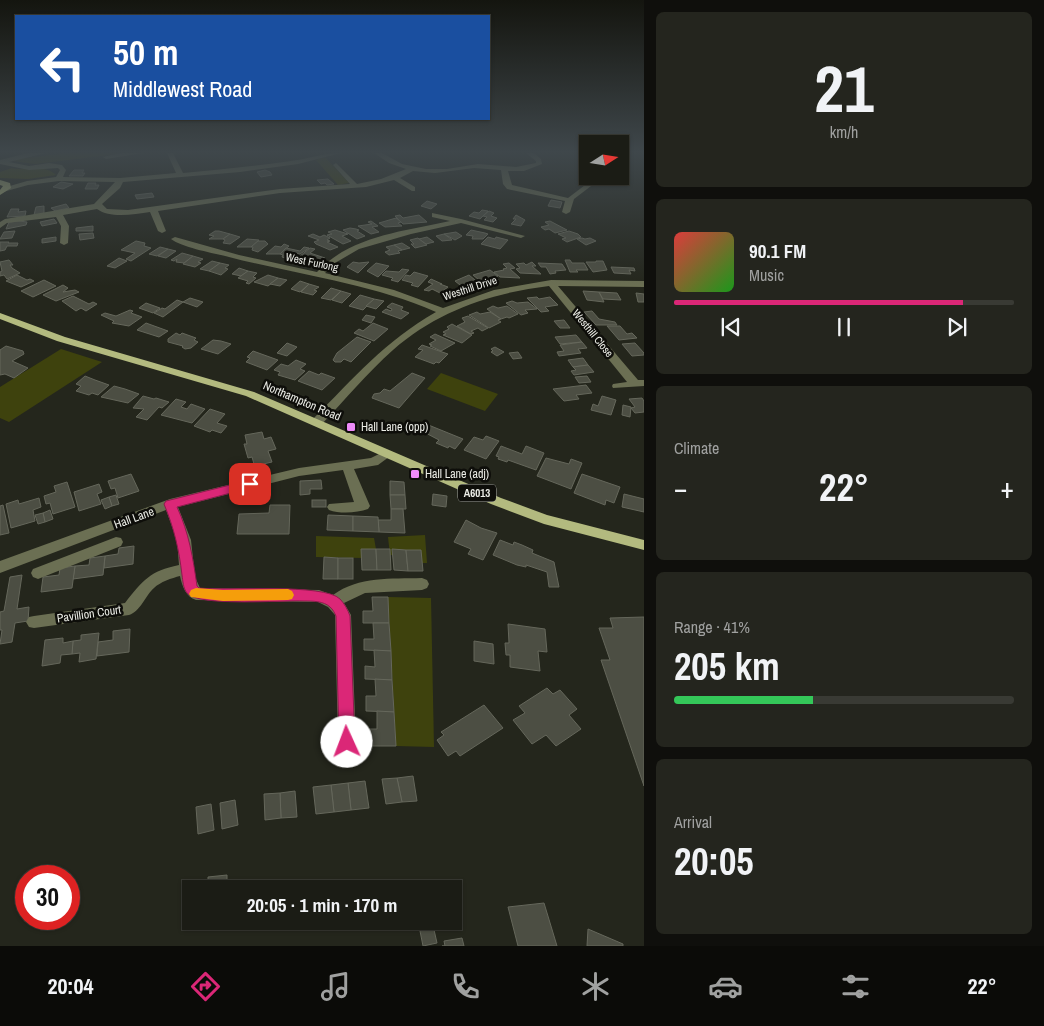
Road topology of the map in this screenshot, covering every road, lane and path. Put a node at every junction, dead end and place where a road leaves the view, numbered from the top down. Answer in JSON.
{"nodes":[{"id":1,"x":102,"y":197,"type":"edge"},
{"id":2,"x":235,"y":197,"type":"edge"},
{"id":3,"x":556,"y":197,"type":"edge"},
{"id":4,"x":571,"y":197,"type":"edge"},
{"id":5,"x":569,"y":200,"type":"junction"},
{"id":6,"x":98,"y":206,"type":"junction"},
{"id":7,"x":153,"y":209,"type":"junction"},
{"id":8,"x":566,"y":212,"type":"dead end"},
{"id":9,"x":58,"y":214,"type":"junction"},
{"id":10,"x":435,"y":215,"type":"dead end"},
{"id":11,"x":461,"y":221,"type":"junction"},
{"id":12,"x":0,"y":226,"type":"edge"},
{"id":13,"x":162,"y":231,"type":"dead end"},
{"id":14,"x":521,"y":236,"type":"dead end"},
{"id":15,"x":175,"y":240,"type":"dead end"},
{"id":16,"x":64,"y":243,"type":"dead end"},
{"id":17,"x":319,"y":275,"type":"junction"},
{"id":18,"x":551,"y":283,"type":"junction"},
{"id":19,"x":644,"y":284,"type":"edge"},
{"id":20,"x":442,"y":311,"type":"junction"},
{"id":21,"x":0,"y":316,"type":"edge"},
{"id":22,"x":639,"y":383,"type":"edge"},
{"id":23,"x":616,"y":386,"type":"dead end"},
{"id":24,"x":317,"y":422,"type":"junction"},
{"id":25,"x":388,"y":454,"type":"junction"},
{"id":26,"x":347,"y":465,"type":"junction"},
{"id":27,"x":170,"y":504,"type":"junction"},
{"id":28,"x":334,"y":507,"type":"dead end"},
{"id":29,"x":78,"y":538,"type":"junction"},
{"id":30,"x":116,"y":542,"type":"dead end"},
{"id":31,"x":644,"y":545,"type":"edge"},
{"id":32,"x":85,"y":555,"type":"junction"},
{"id":33,"x":0,"y":567,"type":"edge"},
{"id":34,"x":187,"y":569,"type":"junction"},
{"id":35,"x":38,"y":573,"type":"dead end"},
{"id":36,"x":422,"y":584,"type":"dead end"},
{"id":37,"x":335,"y":602,"type":"junction"},
{"id":38,"x":34,"y":622,"type":"dead end"},
{"id":39,"x":347,"y":742,"type":"dead end"}],
"edges":[{"from":1,"to":6,"type":"street"},
{"from":2,"to":7,"type":"street"},
{"from":3,"to":5,"type":"street"},
{"from":4,"to":5,"type":"street"},
{"from":5,"to":8,"type":"street"},
{"from":6,"to":7,"type":"street"},
{"from":6,"to":9,"type":"street"},
{"from":7,"to":13,"type":"street"},
{"from":9,"to":12,"type":"street"},
{"from":9,"to":16,"type":"street"},
{"from":10,"to":11,"type":"street"},
{"from":11,"to":14,"type":"street"},
{"from":11,"to":17,"type":"street"},
{"from":15,"to":17,"type":"street","name":"West Furlong"},
{"from":17,"to":20,"type":"street","name":"West Furlong"},
{"from":18,"to":19,"type":"street","name":"Westhill Drive"},
{"from":18,"to":20,"type":"street","name":"Westhill Drive"},
{"from":18,"to":22,"type":"street","name":"Westhill Close"},
{"from":20,"to":24,"type":"street","name":"Westhill Drive"},
{"from":21,"to":24,"type":"main road","name":"Northampton Road","number":"A6013"},
{"from":22,"to":23,"type":"street","name":"Westhill Close"},
{"from":24,"to":25,"type":"main road","name":"Northampton Road","number":"A6013"},
{"from":25,"to":26,"type":"street","name":"Hall Lane"},
{"from":25,"to":31,"type":"main road","name":"Northampton Road","number":"A6013"},
{"from":26,"to":27,"type":"street","name":"Hall Lane"},
{"from":26,"to":28,"type":"street"},
{"from":27,"to":29,"type":"street","name":"Hall Lane"},
{"from":27,"to":34,"type":"street"},
{"from":29,"to":32,"type":"street"},
{"from":29,"to":33,"type":"street","name":"Hall Lane"},
{"from":30,"to":32,"type":"street"},
{"from":32,"to":35,"type":"street"},
{"from":34,"to":37,"type":"street"},
{"from":34,"to":38,"type":"street","name":"Pavillion Court"},
{"from":36,"to":37,"type":"street"},
{"from":37,"to":39,"type":"street"}]}
